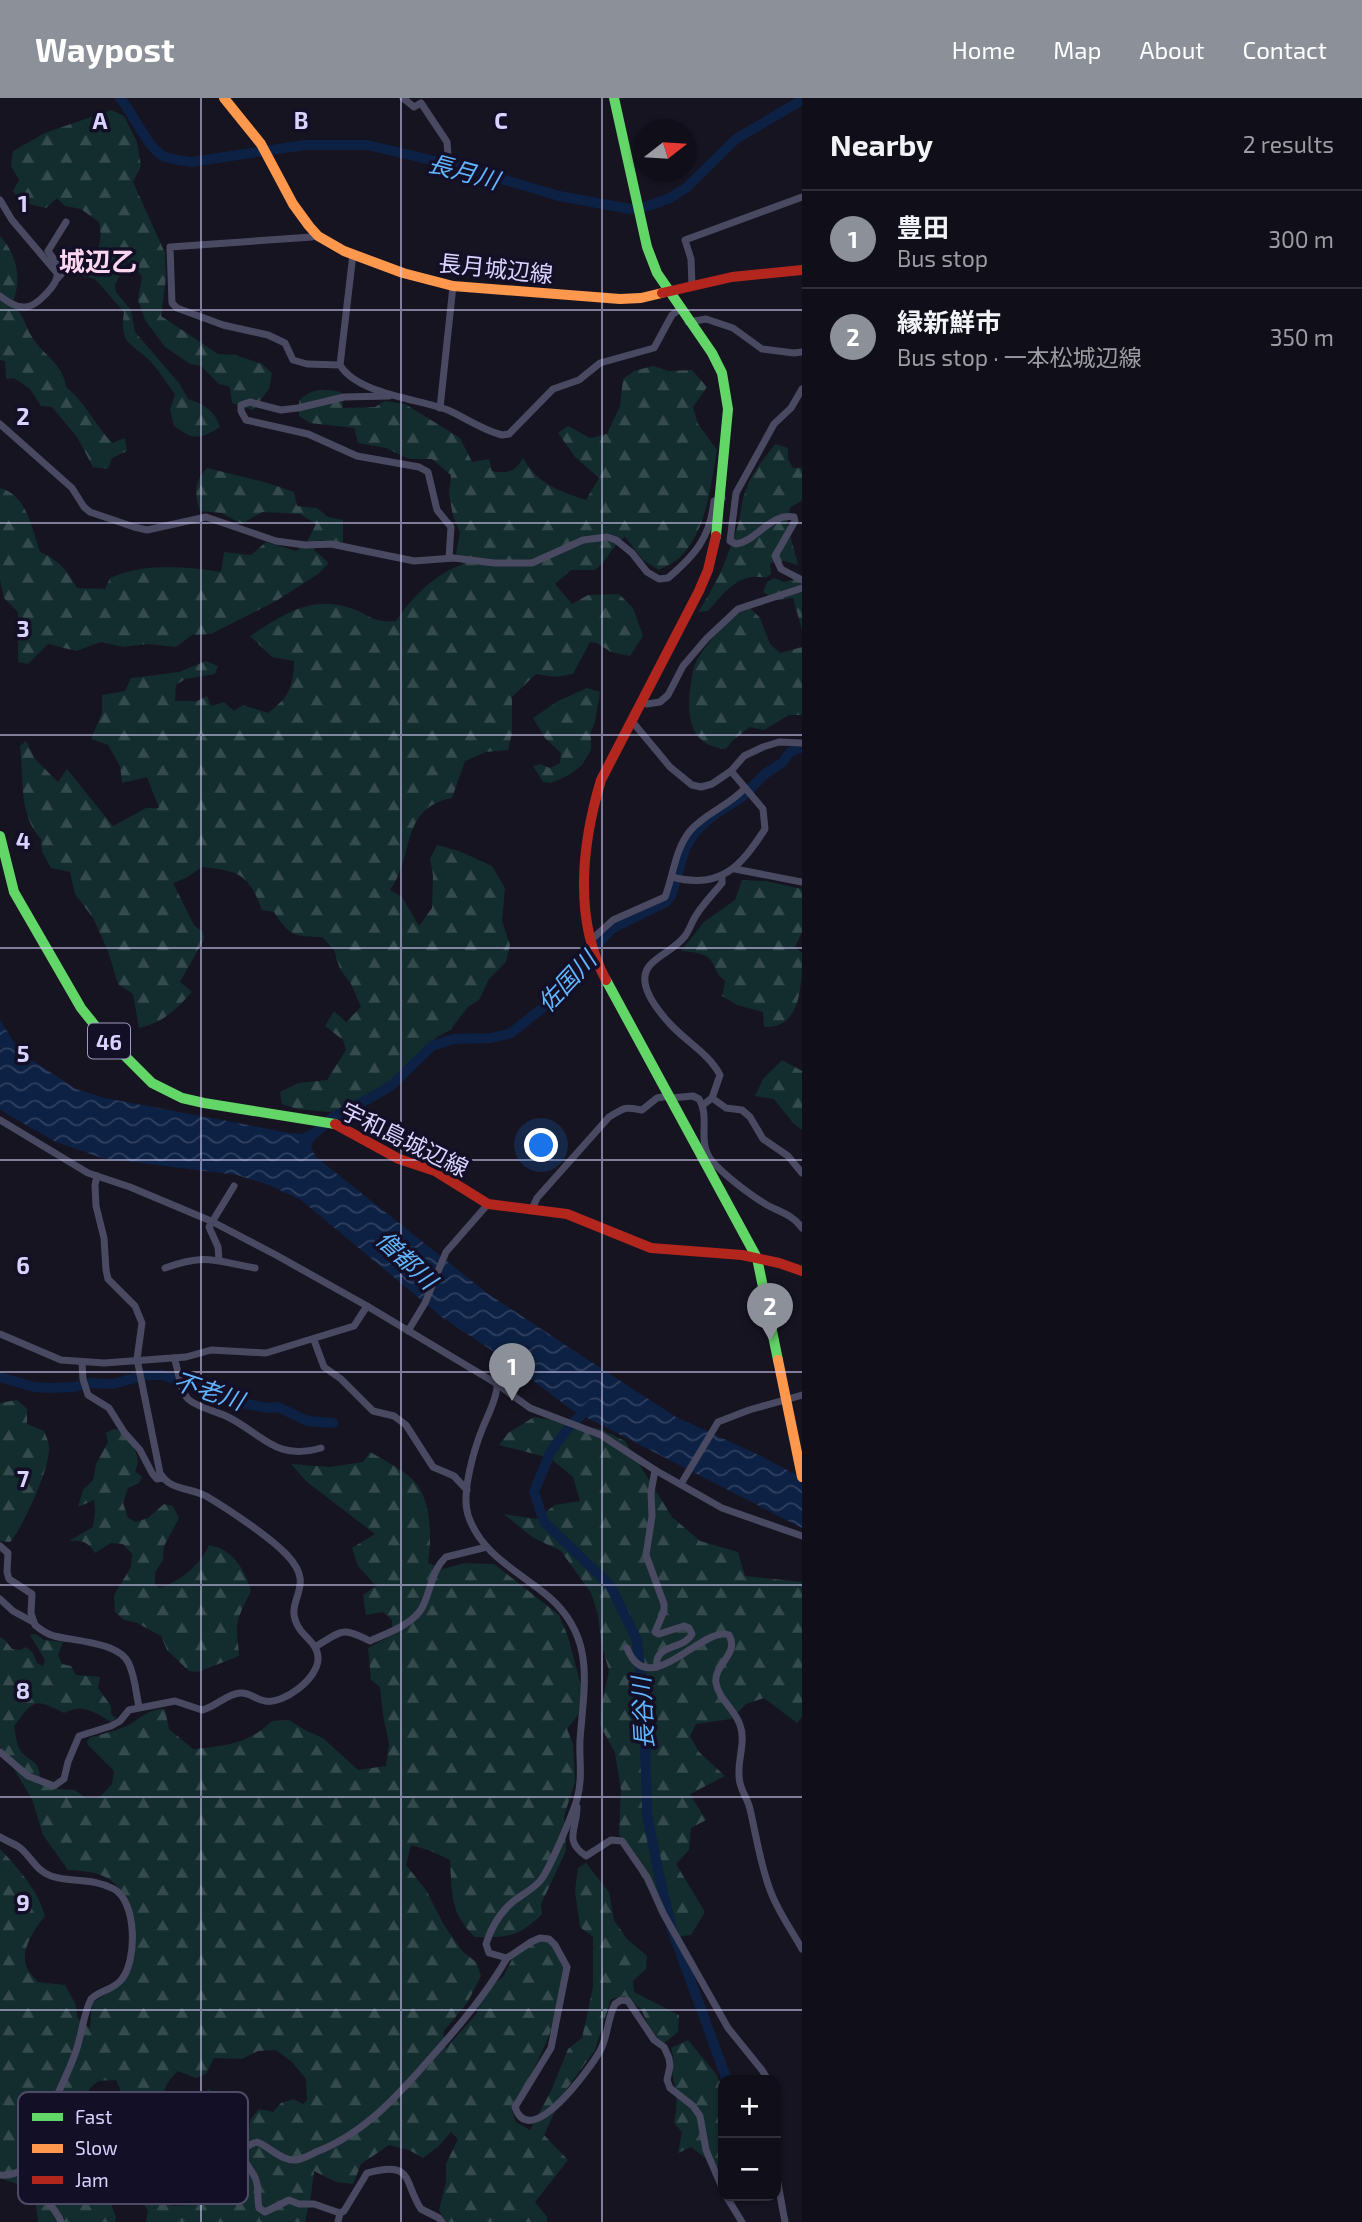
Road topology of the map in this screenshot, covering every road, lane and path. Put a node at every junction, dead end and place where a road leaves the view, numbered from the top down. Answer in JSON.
{"nodes":[{"id":1,"x":223,"y":98,"type":"edge"},
{"id":2,"x":403,"y":98,"type":"edge"},
{"id":3,"x":614,"y":98,"type":"edge"},
{"id":4,"x":448,"y":155,"type":"dead end"},
{"id":5,"x":802,"y":197,"type":"edge"},
{"id":6,"x":0,"y":200,"type":"edge"},
{"id":7,"x":66,"y":222,"type":"dead end"},
{"id":8,"x":316,"y":234,"type":"junction"},
{"id":9,"x":353,"y":254,"type":"junction"},
{"id":10,"x":802,"y":270,"type":"edge"},
{"id":11,"x":58,"y":278,"type":"junction"},
{"id":12,"x":453,"y":286,"type":"junction"},
{"id":13,"x":692,"y":286,"type":"junction"},
{"id":14,"x":668,"y":292,"type":"junction"},
{"id":15,"x":0,"y":296,"type":"edge"},
{"id":16,"x":680,"y":309,"type":"junction"},
{"id":17,"x":688,"y":321,"type":"junction"},
{"id":18,"x":802,"y":352,"type":"edge"},
{"id":19,"x":340,"y":365,"type":"junction"},
{"id":20,"x":802,"y":389,"type":"edge"},
{"id":21,"x":390,"y":396,"type":"junction"},
{"id":22,"x":440,"y":408,"type":"junction"},
{"id":23,"x":0,"y":424,"type":"edge"},
{"id":24,"x":722,"y":498,"type":"junction"},
{"id":25,"x":449,"y":558,"type":"junction"},
{"id":26,"x":802,"y":580,"type":"edge"},
{"id":27,"x":802,"y":588,"type":"edge"},
{"id":28,"x":641,"y":701,"type":"junction"},
{"id":29,"x":631,"y":720,"type":"junction"},
{"id":30,"x":802,"y":744,"type":"edge"},
{"id":31,"x":731,"y":771,"type":"junction"},
{"id":32,"x":744,"y":788,"type":"junction"},
{"id":33,"x":0,"y":836,"type":"edge"},
{"id":34,"x":734,"y":869,"type":"junction"},
{"id":35,"x":672,"y":877,"type":"junction"},
{"id":36,"x":722,"y":877,"type":"junction"},
{"id":37,"x":802,"y":882,"type":"edge"},
{"id":38,"x":592,"y":940,"type":"junction"},
{"id":39,"x":669,"y":1097,"type":"junction"},
{"id":40,"x":712,"y":1098,"type":"junction"},
{"id":41,"x":703,"y":1105,"type":"junction"},
{"id":42,"x":0,"y":1119,"type":"edge"},
{"id":43,"x":802,"y":1173,"type":"edge"},
{"id":44,"x":97,"y":1176,"type":"junction"},
{"id":45,"x":234,"y":1186,"type":"dead end"},
{"id":46,"x":488,"y":1204,"type":"junction"},
{"id":47,"x":532,"y":1209,"type":"junction"},
{"id":48,"x":211,"y":1221,"type":"junction"},
{"id":49,"x":802,"y":1228,"type":"edge"},
{"id":50,"x":757,"y":1258,"type":"junction"},
{"id":51,"x":219,"y":1260,"type":"junction"},
{"id":52,"x":165,"y":1268,"type":"dead end"},
{"id":53,"x":255,"y":1268,"type":"dead end"},
{"id":54,"x":802,"y":1271,"type":"edge"},
{"id":55,"x":367,"y":1306,"type":"junction"},
{"id":56,"x":408,"y":1331,"type":"junction"},
{"id":57,"x":0,"y":1335,"type":"edge"},
{"id":58,"x":314,"y":1340,"type":"junction"},
{"id":59,"x":174,"y":1358,"type":"junction"},
{"id":60,"x":137,"y":1359,"type":"junction"},
{"id":61,"x":82,"y":1362,"type":"junction"},
{"id":62,"x":497,"y":1387,"type":"junction"},
{"id":63,"x":802,"y":1395,"type":"edge"},
{"id":64,"x":787,"y":1400,"type":"junction"},
{"id":65,"x":321,"y":1448,"type":"dead end"},
{"id":66,"x":655,"y":1471,"type":"junction"},
{"id":67,"x":801,"y":1472,"type":"edge"},
{"id":68,"x":163,"y":1478,"type":"junction"},
{"id":69,"x":681,"y":1484,"type":"junction"},
{"id":70,"x":467,"y":1490,"type":"junction"},
{"id":71,"x":802,"y":1536,"type":"edge"},
{"id":72,"x":0,"y":1546,"type":"edge"},
{"id":73,"x":487,"y":1547,"type":"junction"},
{"id":74,"x":0,"y":1599,"type":"edge"},
{"id":75,"x":33,"y":1622,"type":"junction"},
{"id":76,"x":315,"y":1647,"type":"junction"},
{"id":77,"x":627,"y":1648,"type":"dead end"},
{"id":78,"x":657,"y":1667,"type":"junction"},
{"id":79,"x":139,"y":1707,"type":"junction"},
{"id":80,"x":0,"y":1752,"type":"edge"},
{"id":81,"x":577,"y":1799,"type":"junction"},
{"id":82,"x":0,"y":1837,"type":"edge"},
{"id":83,"x":802,"y":1949,"type":"edge"},
{"id":84,"x":506,"y":1958,"type":"junction"},
{"id":85,"x":765,"y":2075,"type":"edge"},
{"id":86,"x":58,"y":2092,"type":"edge"},
{"id":87,"x":248,"y":2146,"type":"edge"},
{"id":88,"x":248,"y":2169,"type":"edge"},
{"id":89,"x":18,"y":2173,"type":"edge"},
{"id":90,"x":0,"y":2175,"type":"edge"},
{"id":91,"x":718,"y":2178,"type":"edge"},
{"id":92,"x":781,"y":2200,"type":"edge"},
{"id":93,"x":729,"y":2201,"type":"edge"},
{"id":94,"x":50,"y":2204,"type":"edge"},
{"id":95,"x":340,"y":2213,"type":"junction"},
{"id":96,"x":61,"y":2222,"type":"edge"},
{"id":97,"x":338,"y":2222,"type":"edge"},
{"id":98,"x":442,"y":2222,"type":"edge"},
{"id":99,"x":742,"y":2222,"type":"edge"},
{"id":100,"x":785,"y":2222,"type":"edge"}],
"edges":[{"from":1,"to":8,"type":"main road","name":"長月城辺線"},
{"from":2,"to":4,"type":"street"},
{"from":3,"to":14,"type":"main road"},
{"from":5,"to":13,"type":"street"},
{"from":6,"to":11,"type":"street"},
{"from":7,"to":11,"type":"street"},
{"from":8,"to":9,"type":"main road","name":"長月城辺線"},
{"from":8,"to":19,"type":"street"},
{"from":9,"to":12,"type":"main road","name":"長月城辺線"},
{"from":9,"to":19,"type":"street"},
{"from":10,"to":13,"type":"main road","name":"長月城辺線"},
{"from":11,"to":15,"type":"street"},
{"from":12,"to":14,"type":"main road","name":"長月城辺線"},
{"from":12,"to":22,"type":"street"},
{"from":13,"to":14,"type":"main road","name":"長月城辺線"},
{"from":14,"to":16,"type":"main road"},
{"from":16,"to":17,"type":"main road"},
{"from":16,"to":22,"type":"street"},
{"from":17,"to":18,"type":"street"},
{"from":17,"to":24,"type":"main road"},
{"from":19,"to":21,"type":"street"},
{"from":20,"to":26,"type":"street"},
{"from":21,"to":22,"type":"street"},
{"from":21,"to":25,"type":"street"},
{"from":23,"to":25,"type":"street"},
{"from":24,"to":25,"type":"street"},
{"from":24,"to":28,"type":"main road"},
{"from":27,"to":28,"type":"street"},
{"from":28,"to":29,"type":"main road"},
{"from":29,"to":31,"type":"street"},
{"from":29,"to":38,"type":"main road"},
{"from":30,"to":31,"type":"street"},
{"from":31,"to":32,"type":"street"},
{"from":32,"to":34,"type":"street"},
{"from":32,"to":35,"type":"street"},
{"from":33,"to":46,"type":"main road","name":"宇和島城辺線","number":"46"},
{"from":34,"to":36,"type":"street"},
{"from":34,"to":37,"type":"street"},
{"from":35,"to":36,"type":"street"},
{"from":35,"to":38,"type":"street"},
{"from":36,"to":40,"type":"street"},
{"from":38,"to":39,"type":"main road"},
{"from":39,"to":41,"type":"street"},
{"from":39,"to":47,"type":"street"},
{"from":39,"to":50,"type":"main road"},
{"from":40,"to":41,"type":"street"},
{"from":40,"to":43,"type":"street"},
{"from":41,"to":49,"type":"street"},
{"from":42,"to":44,"type":"street"},
{"from":44,"to":48,"type":"street"},
{"from":44,"to":60,"type":"street"},
{"from":45,"to":48,"type":"street"},
{"from":46,"to":47,"type":"main road","name":"宇和島城辺線","number":"46"},
{"from":46,"to":56,"type":"street"},
{"from":47,"to":50,"type":"main road","name":"宇和島城辺線","number":"46"},
{"from":48,"to":51,"type":"street"},
{"from":48,"to":55,"type":"street"},
{"from":50,"to":54,"type":"main road","name":"宇和島城辺線","number":"46"},
{"from":50,"to":64,"type":"main road"},
{"from":51,"to":52,"type":"street"},
{"from":51,"to":53,"type":"street"},
{"from":55,"to":56,"type":"street"},
{"from":55,"to":58,"type":"street"},
{"from":56,"to":62,"type":"street"},
{"from":57,"to":61,"type":"street"},
{"from":58,"to":59,"type":"street"},
{"from":58,"to":70,"type":"street"},
{"from":59,"to":60,"type":"street"},
{"from":59,"to":65,"type":"street"},
{"from":60,"to":61,"type":"street"},
{"from":60,"to":68,"type":"street"},
{"from":61,"to":68,"type":"street"},
{"from":62,"to":66,"type":"street"},
{"from":62,"to":70,"type":"street"},
{"from":63,"to":64,"type":"street"},
{"from":64,"to":67,"type":"main road"},
{"from":64,"to":69,"type":"street"},
{"from":66,"to":69,"type":"street"},
{"from":66,"to":78,"type":"street"},
{"from":68,"to":76,"type":"street"},
{"from":69,"to":71,"type":"street"},
{"from":70,"to":73,"type":"street"},
{"from":72,"to":75,"type":"street"},
{"from":73,"to":76,"type":"street"},
{"from":73,"to":81,"type":"street"},
{"from":74,"to":75,"type":"street"},
{"from":75,"to":79,"type":"street"},
{"from":76,"to":79,"type":"street"},
{"from":77,"to":78,"type":"street"},
{"from":78,"to":83,"type":"street"},
{"from":79,"to":80,"type":"street"},
{"from":81,"to":84,"type":"street"},
{"from":81,"to":85,"type":"street"},
{"from":82,"to":86,"type":"street"},
{"from":84,"to":87,"type":"street"},
{"from":84,"to":91,"type":"street"},
{"from":88,"to":95,"type":"street"},
{"from":89,"to":90,"type":"street"},
{"from":92,"to":100,"type":"street"},
{"from":93,"to":99,"type":"street"},
{"from":94,"to":96,"type":"street"},
{"from":95,"to":97,"type":"street"},
{"from":95,"to":98,"type":"street"}]}
